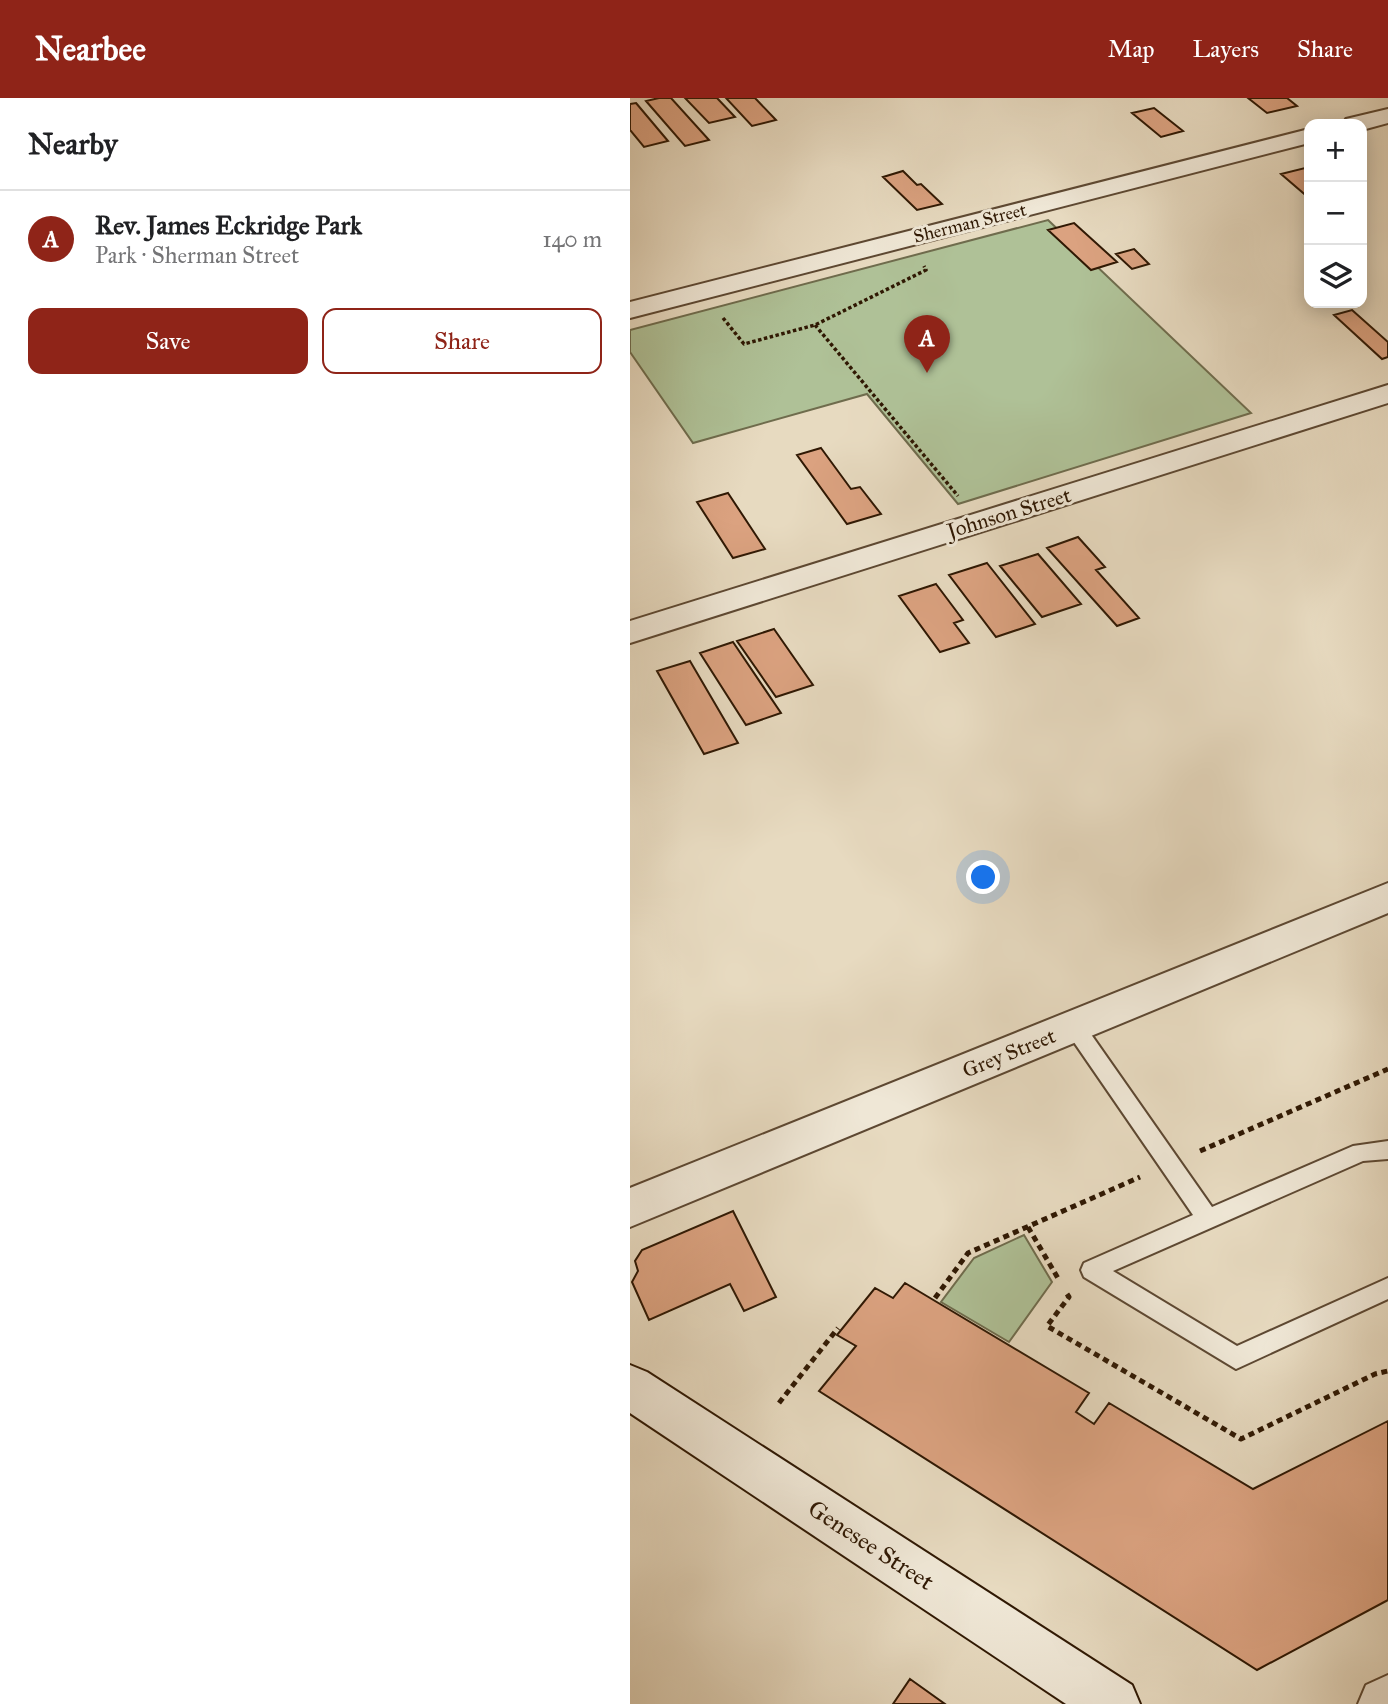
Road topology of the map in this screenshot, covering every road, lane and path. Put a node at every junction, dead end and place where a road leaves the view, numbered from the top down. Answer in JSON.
{"nodes":[{"id":1,"x":1388,"y":116,"type":"edge"},
{"id":2,"x":1367,"y":121,"type":"edge"},
{"id":3,"x":1304,"y":137,"type":"edge"},
{"id":4,"x":934,"y":261,"type":"dead end"},
{"id":5,"x":716,"y":309,"type":"dead end"},
{"id":6,"x":630,"y":310,"type":"edge"},
{"id":7,"x":815,"y":325,"type":"junction"},
{"id":8,"x":1388,"y":394,"type":"edge"},
{"id":9,"x":962,"y":500,"type":"dead end"},
{"id":10,"x":630,"y":632,"type":"edge"},
{"id":11,"x":1388,"y":897,"type":"edge"},
{"id":12,"x":1074,"y":1026,"type":"junction"},
{"id":13,"x":1388,"y":1069,"type":"edge"},
{"id":14,"x":1388,"y":1150,"type":"edge"},
{"id":15,"x":1199,"y":1151,"type":"dead end"},
{"id":16,"x":1146,"y":1175,"type":"dead end"},
{"id":17,"x":630,"y":1208,"type":"edge"},
{"id":18,"x":1208,"y":1219,"type":"junction"},
{"id":19,"x":1028,"y":1227,"type":"junction"},
{"id":20,"x":1388,"y":1288,"type":"edge"},
{"id":21,"x":935,"y":1298,"type":"dead end"},
{"id":22,"x":838,"y":1328,"type":"dead end"},
{"id":23,"x":1388,"y":1371,"type":"edge"},
{"id":24,"x":630,"y":1387,"type":"edge"},
{"id":25,"x":779,"y":1403,"type":"dead end"},
{"id":26,"x":1113,"y":1704,"type":"edge"}],
"edges":[{"from":1,"to":2,"type":"street"},
{"from":3,"to":6,"type":"street","name":"Sherman Street"},
{"from":4,"to":7,"type":"path"},
{"from":5,"to":7,"type":"path"},
{"from":7,"to":9,"type":"path"},
{"from":8,"to":10,"type":"street","name":"Johnson Street"},
{"from":11,"to":12,"type":"street","name":"Grey Street"},
{"from":12,"to":17,"type":"street","name":"Grey Street"},
{"from":12,"to":18,"type":"lane"},
{"from":13,"to":15,"type":"path"},
{"from":14,"to":18,"type":"lane"},
{"from":16,"to":19,"type":"path"},
{"from":18,"to":20,"type":"lane"},
{"from":19,"to":21,"type":"path"},
{"from":19,"to":23,"type":"path"},
{"from":22,"to":25,"type":"path"},
{"from":24,"to":26,"type":"street","name":"Genesee Street"}]}
